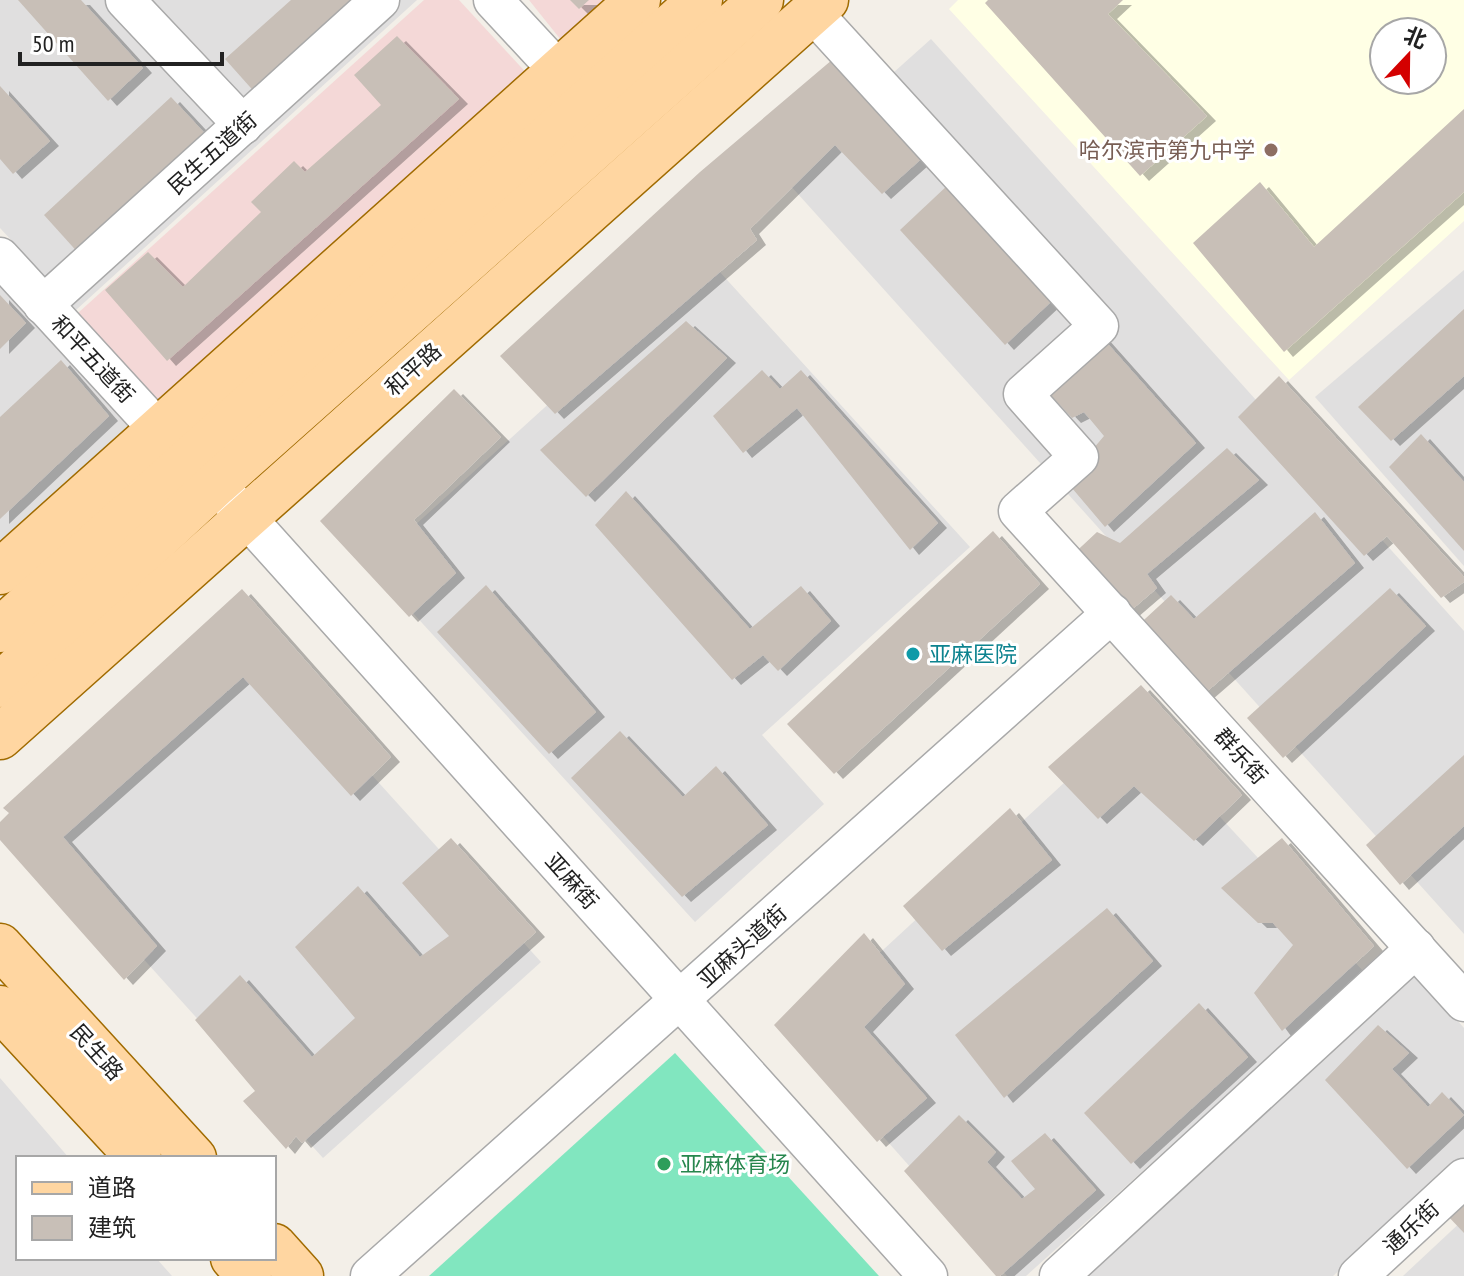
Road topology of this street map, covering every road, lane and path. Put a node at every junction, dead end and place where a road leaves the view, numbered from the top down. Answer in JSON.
{"nodes":[{"id":1,"x":125,"y":0,"type":"edge"},
{"id":2,"x":380,"y":0,"type":"edge"},
{"id":3,"x":493,"y":0,"type":"edge"},
{"id":4,"x":638,"y":0,"type":"edge"},
{"id":5,"x":700,"y":0,"type":"edge"},
{"id":6,"x":761,"y":0,"type":"edge"},
{"id":7,"x":819,"y":4,"type":"edge"},
{"id":8,"x":558,"y":70,"type":"junction"},
{"id":9,"x":243,"y":125,"type":"junction"},
{"id":10,"x":0,"y":257,"type":"edge"},
{"id":11,"x":43,"y":305,"type":"junction"},
{"id":12,"x":187,"y":458,"type":"junction"},
{"id":13,"x":246,"y":518,"type":"junction"},
{"id":14,"x":0,"y":572,"type":"edge"},
{"id":15,"x":1112,"y":613,"type":"junction"},
{"id":16,"x":0,"y":630,"type":"edge"},
{"id":17,"x":0,"y":685,"type":"edge"},
{"id":18,"x":0,"y":737,"type":"edge"},
{"id":19,"x":0,"y":946,"type":"edge"},
{"id":20,"x":1416,"y":948,"type":"junction"},
{"id":21,"x":680,"y":1001,"type":"junction"},
{"id":22,"x":1464,"y":1002,"type":"edge"},
{"id":23,"x":0,"y":1008,"type":"edge"},
{"id":24,"x":137,"y":1156,"type":"edge"},
{"id":25,"x":192,"y":1156,"type":"edge"},
{"id":26,"x":1464,"y":1178,"type":"edge"},
{"id":27,"x":276,"y":1248,"type":"edge"},
{"id":28,"x":235,"y":1260,"type":"edge"},
{"id":29,"x":249,"y":1276,"type":"edge"},
{"id":30,"x":301,"y":1276,"type":"edge"},
{"id":31,"x":370,"y":1276,"type":"edge"},
{"id":32,"x":928,"y":1276,"type":"edge"},
{"id":33,"x":1059,"y":1276,"type":"edge"},
{"id":34,"x":1358,"y":1276,"type":"edge"}],
"edges":[{"from":1,"to":9,"type":"street"},
{"from":2,"to":9,"type":"street","name":"民生五道街"},
{"from":3,"to":8,"type":"street"},
{"from":4,"to":8,"type":"main road","name":"和平路"},
{"from":5,"to":12,"type":"main road","name":"和平路"},
{"from":6,"to":12,"type":"main road","name":"和平路"},
{"from":7,"to":13,"type":"main road","name":"和平路"},
{"from":7,"to":15,"type":"street","name":"群乐街"},
{"from":8,"to":12,"type":"main road","name":"和平路"},
{"from":9,"to":11,"type":"street","name":"民生五道街"},
{"from":10,"to":11,"type":"street","name":"和平五道街"},
{"from":11,"to":12,"type":"street","name":"和平五道街"},
{"from":12,"to":13,"type":"street","name":"亚麻街"},
{"from":12,"to":14,"type":"main road","name":"和平路"},
{"from":12,"to":16,"type":"main road","name":"和平路"},
{"from":12,"to":17,"type":"main road","name":"和平路"},
{"from":13,"to":18,"type":"main road","name":"和平路"},
{"from":13,"to":21,"type":"street","name":"亚麻街"},
{"from":15,"to":20,"type":"street","name":"群乐街"},
{"from":15,"to":21,"type":"street","name":"亚麻头道街"},
{"from":19,"to":25,"type":"main road","name":"民生路"},
{"from":20,"to":22,"type":"street","name":"群乐街"},
{"from":20,"to":33,"type":"street"},
{"from":21,"to":31,"type":"street","name":"亚麻头道街"},
{"from":21,"to":32,"type":"street","name":"亚麻街"},
{"from":23,"to":24,"type":"main road","name":"民生路"},
{"from":26,"to":34,"type":"street","name":"通乐街"},
{"from":27,"to":30,"type":"main road"},
{"from":28,"to":29,"type":"main road"}]}
